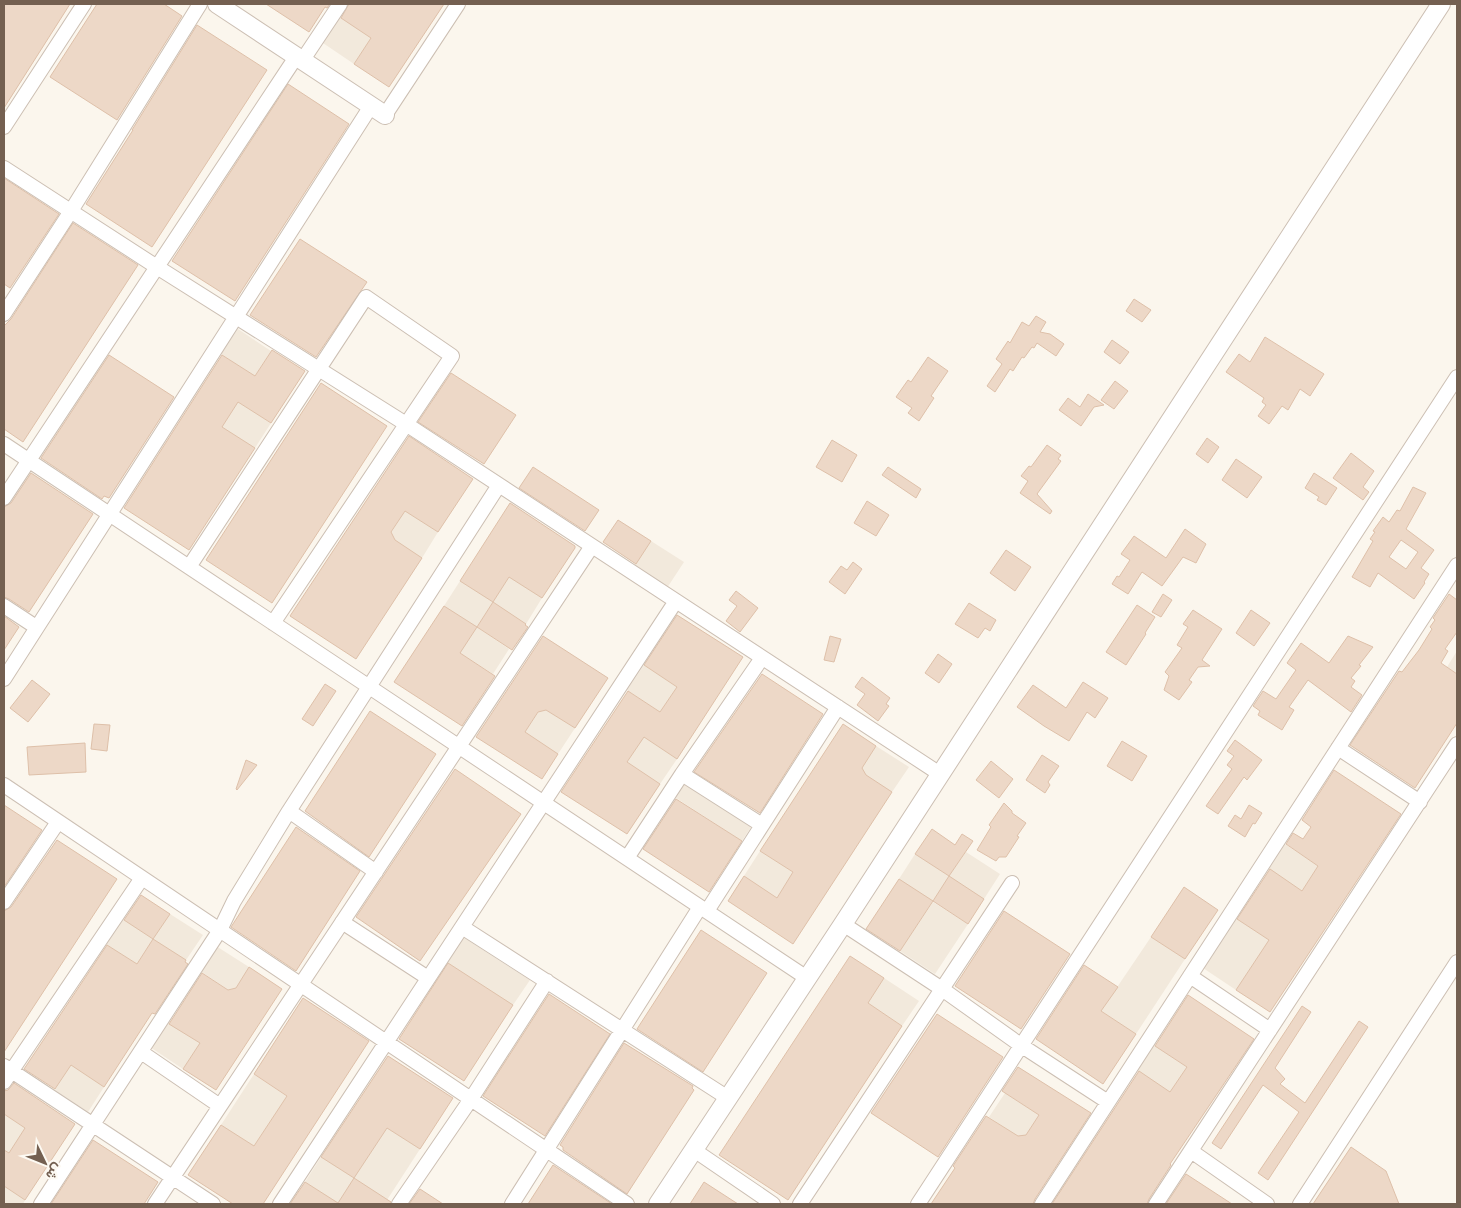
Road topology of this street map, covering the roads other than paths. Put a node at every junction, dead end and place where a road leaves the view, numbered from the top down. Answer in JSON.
{"nodes":[{"id":1,"x":84,"y":4,"type":"edge"},
{"id":2,"x":200,"y":4,"type":"edge"},
{"id":3,"x":217,"y":4,"type":"edge"},
{"id":4,"x":340,"y":4,"type":"edge"},
{"id":5,"x":458,"y":4,"type":"edge"},
{"id":6,"x":1441,"y":4,"type":"edge"},
{"id":7,"x":299,"y":59,"type":"junction"},
{"id":8,"x":378,"y":110,"type":"junction"},
{"id":9,"x":4,"y":127,"type":"edge"},
{"id":10,"x":4,"y":168,"type":"edge"},
{"id":11,"x":71,"y":211,"type":"junction"},
{"id":12,"x":157,"y":267,"type":"junction"},
{"id":13,"x":8,"y":297,"type":"edge"},
{"id":14,"x":4,"y":314,"type":"edge"},
{"id":15,"x":236,"y":317,"type":"junction"},
{"id":16,"x":319,"y":369,"type":"junction"},
{"id":17,"x":1457,"y":377,"type":"edge"},
{"id":18,"x":406,"y":424,"type":"junction"},
{"id":19,"x":4,"y":444,"type":"edge"},
{"id":20,"x":29,"y":461,"type":"junction"},
{"id":21,"x":499,"y":485,"type":"junction"},
{"id":22,"x":4,"y":498,"type":"edge"},
{"id":23,"x":109,"y":515,"type":"junction"},
{"id":24,"x":592,"y":546,"type":"junction"},
{"id":25,"x":1457,"y":565,"type":"edge"},
{"id":26,"x":189,"y":567,"type":"junction"},
{"id":27,"x":676,"y":601,"type":"junction"},
{"id":28,"x":4,"y":606,"type":"edge"},
{"id":29,"x":273,"y":623,"type":"junction"},
{"id":30,"x":36,"y":627,"type":"junction"},
{"id":31,"x":762,"y":658,"type":"junction"},
{"id":32,"x":4,"y":679,"type":"edge"},
{"id":33,"x":368,"y":686,"type":"junction"},
{"id":34,"x":838,"y":707,"type":"junction"},
{"id":35,"x":1457,"y":744,"type":"edge"},
{"id":36,"x":459,"y":746,"type":"junction"},
{"id":37,"x":1338,"y":748,"type":"junction"},
{"id":38,"x":682,"y":774,"type":"junction"},
{"id":39,"x":940,"y":774,"type":"junction"},
{"id":40,"x":4,"y":786,"type":"edge"},
{"id":41,"x":1420,"y":802,"type":"junction"},
{"id":42,"x":544,"y":803,"type":"junction"},
{"id":43,"x":288,"y":811,"type":"junction"},
{"id":44,"x":58,"y":822,"type":"junction"},
{"id":45,"x":762,"y":825,"type":"junction"},
{"id":46,"x":627,"y":858,"type":"junction"},
{"id":47,"x":376,"y":872,"type":"junction"},
{"id":48,"x":142,"y":878,"type":"junction"},
{"id":49,"x":1012,"y":883,"type":"dead end"},
{"id":50,"x":4,"y":902,"type":"edge"},
{"id":51,"x":703,"y":909,"type":"junction"},
{"id":52,"x":342,"y":922,"type":"junction"},
{"id":53,"x":843,"y":924,"type":"junction"},
{"id":54,"x":462,"y":927,"type":"junction"},
{"id":55,"x":220,"y":930,"type":"junction"},
{"id":56,"x":1457,"y":962,"type":"edge"},
{"id":57,"x":1190,"y":976,"type":"junction"},
{"id":58,"x":428,"y":978,"type":"junction"},
{"id":59,"x":807,"y":978,"type":"junction"},
{"id":60,"x":547,"y":981,"type":"junction"},
{"id":61,"x":301,"y":985,"type":"junction"},
{"id":62,"x":942,"y":989,"type":"junction"},
{"id":63,"x":622,"y":1030,"type":"junction"},
{"id":64,"x":1270,"y":1030,"type":"junction"},
{"id":65,"x":386,"y":1042,"type":"junction"},
{"id":66,"x":1022,"y":1046,"type":"junction"},
{"id":67,"x":141,"y":1052,"type":"junction"},
{"id":68,"x":6,"y":1073,"type":"edge"},
{"id":69,"x":728,"y":1098,"type":"junction"},
{"id":70,"x":471,"y":1099,"type":"junction"},
{"id":71,"x":1108,"y":1102,"type":"junction"},
{"id":72,"x":220,"y":1106,"type":"junction"},
{"id":73,"x":93,"y":1126,"type":"junction"},
{"id":74,"x":546,"y":1150,"type":"junction"},
{"id":75,"x":694,"y":1150,"type":"junction"},
{"id":76,"x":1191,"y":1151,"type":"junction"},
{"id":77,"x":173,"y":1178,"type":"junction"},
{"id":78,"x":40,"y":1204,"type":"edge"},
{"id":79,"x":155,"y":1204,"type":"edge"},
{"id":80,"x":213,"y":1204,"type":"edge"},
{"id":81,"x":280,"y":1204,"type":"edge"},
{"id":82,"x":399,"y":1204,"type":"edge"},
{"id":83,"x":512,"y":1204,"type":"edge"},
{"id":84,"x":627,"y":1204,"type":"edge"},
{"id":85,"x":658,"y":1204,"type":"edge"},
{"id":86,"x":773,"y":1204,"type":"edge"},
{"id":87,"x":800,"y":1204,"type":"edge"},
{"id":88,"x":918,"y":1204,"type":"edge"},
{"id":89,"x":1042,"y":1204,"type":"edge"},
{"id":90,"x":1156,"y":1204,"type":"edge"},
{"id":91,"x":1267,"y":1204,"type":"edge"},
{"id":92,"x":1300,"y":1204,"type":"edge"}],
"edges":[{"from":1,"to":9,"type":"street"},
{"from":2,"to":11,"type":"street"},
{"from":3,"to":7,"type":"street"},
{"from":4,"to":7,"type":"street"},
{"from":5,"to":8,"type":"street"},
{"from":6,"to":39,"type":"street"},
{"from":7,"to":8,"type":"street"},
{"from":7,"to":12,"type":"street"},
{"from":8,"to":15,"type":"street"},
{"from":10,"to":11,"type":"street"},
{"from":11,"to":12,"type":"street"},
{"from":11,"to":13,"type":"street"},
{"from":12,"to":15,"type":"street"},
{"from":12,"to":20,"type":"street"},
{"from":13,"to":14,"type":"street"},
{"from":15,"to":16,"type":"street"},
{"from":15,"to":23,"type":"street"},
{"from":16,"to":18,"type":"street"},
{"from":16,"to":18,"type":"street"},
{"from":16,"to":26,"type":"street"},
{"from":17,"to":66,"type":"street"},
{"from":18,"to":21,"type":"street"},
{"from":18,"to":29,"type":"street"},
{"from":19,"to":20,"type":"street"},
{"from":20,"to":22,"type":"street"},
{"from":20,"to":23,"type":"street"},
{"from":21,"to":24,"type":"street"},
{"from":21,"to":33,"type":"street"},
{"from":23,"to":26,"type":"street"},
{"from":23,"to":30,"type":"street"},
{"from":24,"to":27,"type":"street"},
{"from":24,"to":36,"type":"street"},
{"from":25,"to":37,"type":"street"},
{"from":26,"to":29,"type":"street"},
{"from":27,"to":31,"type":"street"},
{"from":27,"to":42,"type":"street"},
{"from":28,"to":30,"type":"street"},
{"from":29,"to":33,"type":"street"},
{"from":30,"to":32,"type":"street"},
{"from":31,"to":34,"type":"street"},
{"from":31,"to":38,"type":"street"},
{"from":33,"to":36,"type":"street"},
{"from":33,"to":43,"type":"street"},
{"from":34,"to":39,"type":"street"},
{"from":34,"to":45,"type":"street"},
{"from":35,"to":41,"type":"street"},
{"from":36,"to":42,"type":"street"},
{"from":36,"to":47,"type":"street"},
{"from":37,"to":41,"type":"street"},
{"from":37,"to":57,"type":"street"},
{"from":38,"to":45,"type":"street"},
{"from":38,"to":46,"type":"street"},
{"from":39,"to":53,"type":"street"},
{"from":40,"to":44,"type":"street"},
{"from":41,"to":64,"type":"street"},
{"from":42,"to":46,"type":"street"},
{"from":42,"to":54,"type":"street"},
{"from":43,"to":47,"type":"street"},
{"from":43,"to":55,"type":"street"},
{"from":44,"to":48,"type":"street"},
{"from":44,"to":50,"type":"street"},
{"from":45,"to":51,"type":"street"},
{"from":46,"to":51,"type":"street"},
{"from":47,"to":52,"type":"street"},
{"from":48,"to":55,"type":"street"},
{"from":48,"to":68,"type":"street"},
{"from":49,"to":62,"type":"street"},
{"from":51,"to":59,"type":"street"},
{"from":51,"to":63,"type":"street"},
{"from":52,"to":58,"type":"street"},
{"from":52,"to":61,"type":"street"},
{"from":53,"to":59,"type":"street"},
{"from":53,"to":62,"type":"street"},
{"from":54,"to":58,"type":"street"},
{"from":54,"to":60,"type":"street"},
{"from":55,"to":61,"type":"street"},
{"from":55,"to":67,"type":"street"},
{"from":56,"to":92,"type":"street"},
{"from":57,"to":64,"type":"street"},
{"from":57,"to":71,"type":"street"},
{"from":58,"to":65,"type":"street"},
{"from":59,"to":69,"type":"street"},
{"from":60,"to":63,"type":"street"},
{"from":60,"to":70,"type":"street"},
{"from":61,"to":65,"type":"street"},
{"from":61,"to":72,"type":"street"},
{"from":62,"to":66,"type":"street"},
{"from":62,"to":87,"type":"street"},
{"from":63,"to":69,"type":"street"},
{"from":63,"to":74,"type":"street"},
{"from":64,"to":76,"type":"street"},
{"from":65,"to":70,"type":"street"},
{"from":65,"to":81,"type":"street"},
{"from":66,"to":71,"type":"street"},
{"from":66,"to":88,"type":"street"},
{"from":67,"to":72,"type":"street"},
{"from":67,"to":73,"type":"street"},
{"from":68,"to":73,"type":"street"},
{"from":69,"to":75,"type":"street"},
{"from":70,"to":74,"type":"street"},
{"from":70,"to":82,"type":"street"},
{"from":71,"to":89,"type":"street"},
{"from":72,"to":77,"type":"street"},
{"from":73,"to":77,"type":"street"},
{"from":73,"to":78,"type":"street"},
{"from":74,"to":83,"type":"street"},
{"from":74,"to":84,"type":"street"},
{"from":75,"to":85,"type":"street"},
{"from":75,"to":86,"type":"street"},
{"from":76,"to":90,"type":"street"},
{"from":76,"to":91,"type":"street"},
{"from":77,"to":79,"type":"street"},
{"from":77,"to":80,"type":"street"}]}
